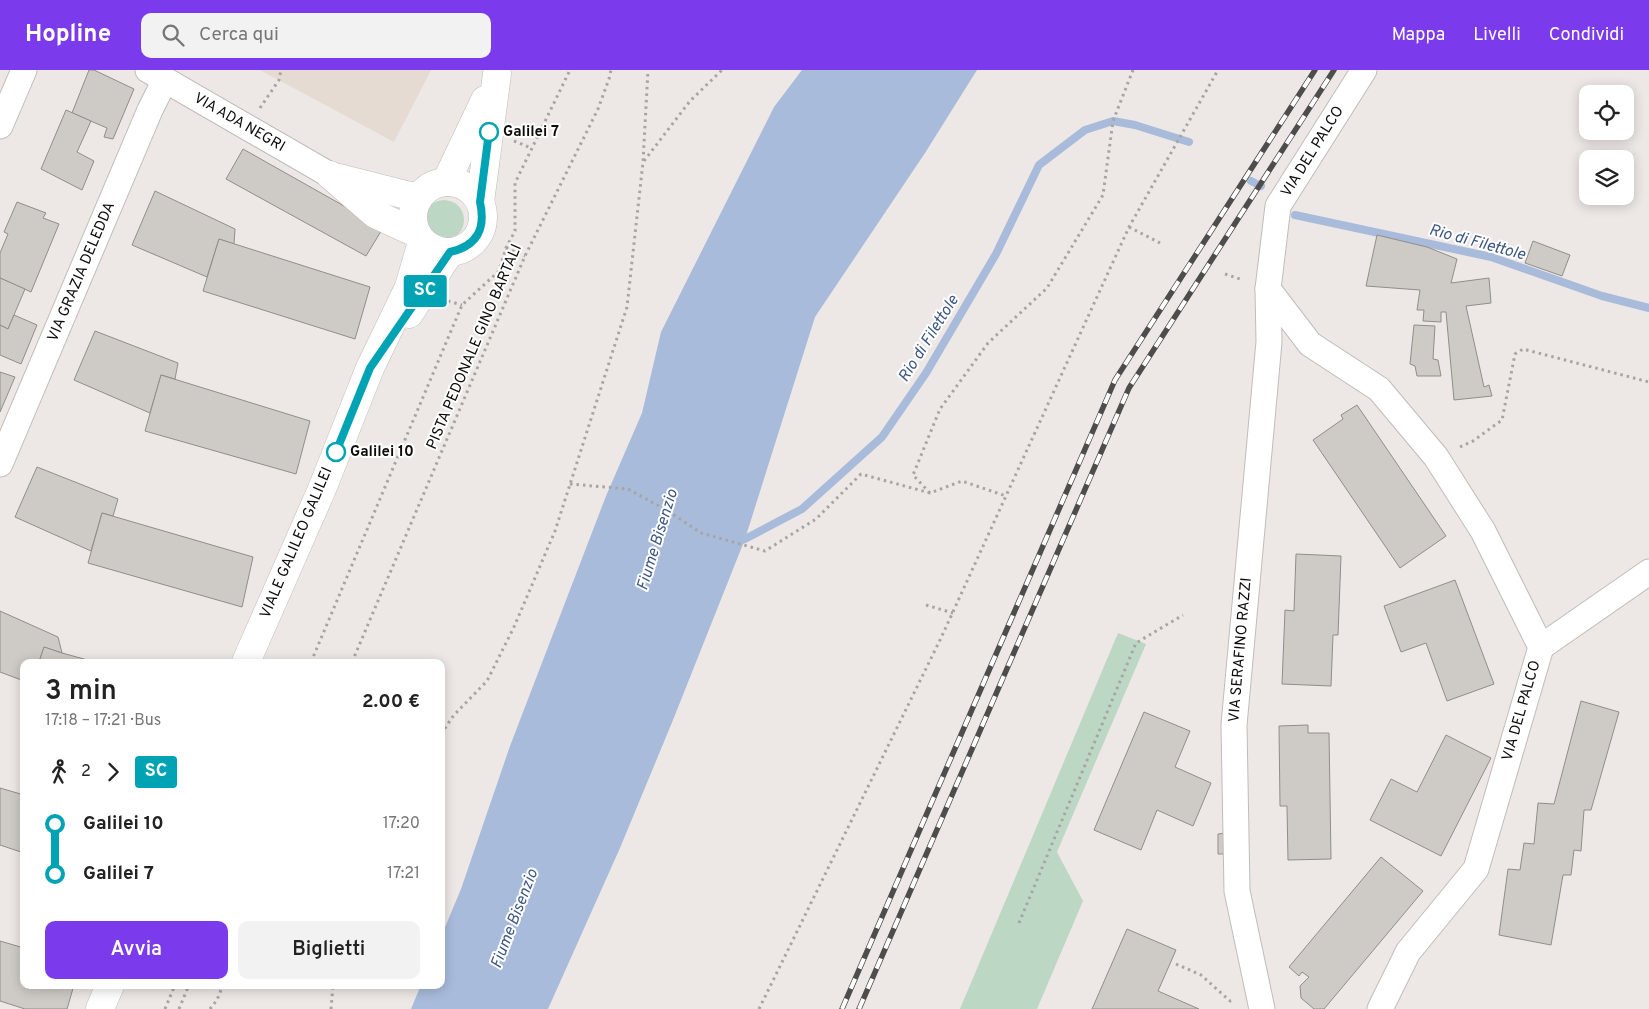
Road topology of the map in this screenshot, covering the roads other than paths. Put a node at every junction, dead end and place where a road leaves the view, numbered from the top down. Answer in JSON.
{"nodes":[{"id":1,"x":24,"y":70,"type":"edge"},
{"id":2,"x":1364,"y":70,"type":"edge"},
{"id":3,"x":499,"y":72,"type":"edge"},
{"id":4,"x":157,"y":75,"type":"edge"},
{"id":5,"x":0,"y":126,"type":"edge"},
{"id":6,"x":330,"y":175,"type":"junction"},
{"id":7,"x":446,"y":182,"type":"junction"},
{"id":8,"x":418,"y":198,"type":"junction"},
{"id":9,"x":480,"y":202,"type":"junction"},
{"id":10,"x":419,"y":237,"type":"junction"},
{"id":11,"x":450,"y":252,"type":"junction"},
{"id":12,"x":1268,"y":288,"type":"junction"},
{"id":13,"x":1269,"y":342,"type":"junction"},
{"id":14,"x":1310,"y":344,"type":"junction"},
{"id":15,"x":370,"y":368,"type":"junction"},
{"id":16,"x":0,"y":464,"type":"edge"},
{"id":17,"x":1649,"y":572,"type":"edge"},
{"id":18,"x":1541,"y":647,"type":"junction"},
{"id":19,"x":247,"y":659,"type":"edge"},
{"id":20,"x":108,"y":989,"type":"edge"},
{"id":21,"x":1261,"y":1002,"type":"edge"},
{"id":22,"x":100,"y":1009,"type":"edge"},
{"id":23,"x":1380,"y":1009,"type":"edge"}],
"edges":[{"from":1,"to":5,"type":"street"},
{"from":2,"to":12,"type":"street","name":"VIA DEL PALCO"},
{"from":3,"to":7,"type":"main road"},
{"from":3,"to":9,"type":"main road"},
{"from":4,"to":6,"type":"street","name":"VIA ADA NEGRI"},
{"from":4,"to":16,"type":"street","name":"VIA GRAZIA DELEDDA"},
{"from":6,"to":8,"type":"main road"},
{"from":6,"to":10,"type":"main road"},
{"from":7,"to":8,"type":"main road"},
{"from":7,"to":9,"type":"main road"},
{"from":8,"to":10,"type":"main road","name":"VIALE GALILEO GALILEI"},
{"from":9,"to":11,"type":"main road"},
{"from":10,"to":11,"type":"main road"},
{"from":10,"to":15,"type":"main road","name":"VIALE GALILEO GALILEI"},
{"from":11,"to":15,"type":"main road","name":"VIALE GALILEO GALILEI"},
{"from":12,"to":13,"type":"street","name":"VIA SERAFINO RAZZI"},
{"from":12,"to":14,"type":"street","name":"VIA DEL PALCO"},
{"from":13,"to":14,"type":"street"},
{"from":13,"to":21,"type":"street","name":"VIA SERAFINO RAZZI"},
{"from":14,"to":18,"type":"street","name":"VIA DEL PALCO"},
{"from":15,"to":19,"type":"main road","name":"VIALE GALILEO GALILEI"},
{"from":17,"to":18,"type":"street"},
{"from":18,"to":23,"type":"street","name":"VIA DEL PALCO"},
{"from":20,"to":22,"type":"main road"}]}
